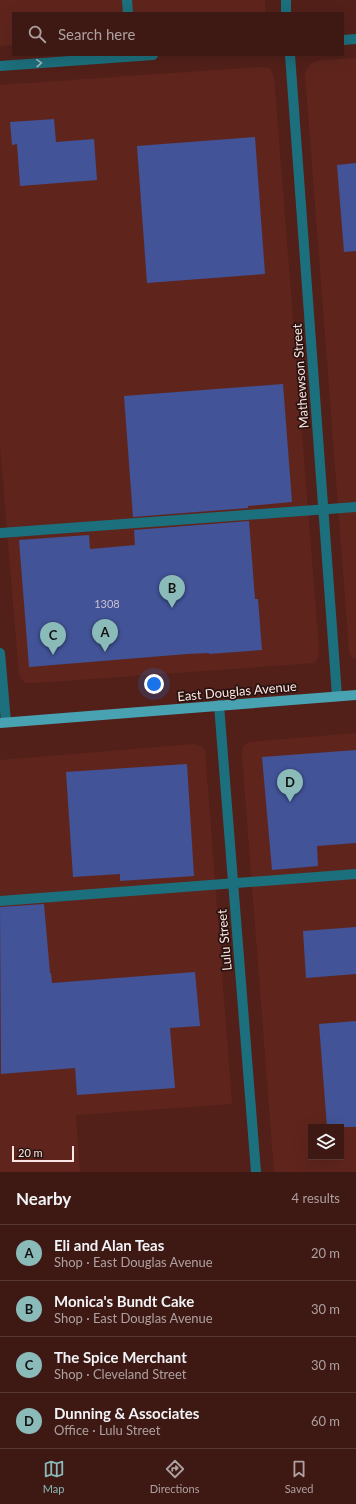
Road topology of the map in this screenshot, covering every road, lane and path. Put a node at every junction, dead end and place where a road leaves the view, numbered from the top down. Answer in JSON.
{"nodes":[{"id":1,"x":127,"y":0,"type":"edge"},
{"id":2,"x":286,"y":0,"type":"edge"},
{"id":3,"x":128,"y":12,"type":"edge"},
{"id":4,"x":286,"y":12,"type":"edge"},
{"id":5,"x":356,"y":39,"type":"edge"},
{"id":6,"x":344,"y":40,"type":"edge"},
{"id":7,"x":132,"y":56,"type":"edge"},
{"id":8,"x":290,"y":56,"type":"edge"},
{"id":9,"x":81,"y":58,"type":"edge"},
{"id":10,"x":18,"y":60,"type":"edge"},
{"id":11,"x":0,"y":66,"type":"edge"},
{"id":12,"x":356,"y":507,"type":"edge"},
{"id":13,"x":323,"y":509,"type":"junction"},
{"id":14,"x":0,"y":533,"type":"edge"},
{"id":15,"x":0,"y":653,"type":"edge"},
{"id":16,"x":356,"y":695,"type":"edge"},
{"id":17,"x":337,"y":696,"type":"junction"},
{"id":18,"x":219,"y":705,"type":"junction"},
{"id":19,"x":3,"y":722,"type":"edge"},
{"id":20,"x":356,"y":874,"type":"edge"},
{"id":21,"x":232,"y":884,"type":"junction"},
{"id":22,"x":0,"y":901,"type":"edge"},
{"id":23,"x":256,"y":1172,"type":"edge"}],
"edges":[{"from":1,"to":3,"type":"street"},
{"from":2,"to":4,"type":"street"},
{"from":5,"to":6,"type":"street"},
{"from":7,"to":9,"type":"street"},
{"from":8,"to":13,"type":"street","name":"Mathewson Street"},
{"from":10,"to":9,"type":"street","one_way":true},
{"from":10,"to":11,"type":"street"},
{"from":12,"to":13,"type":"street"},
{"from":13,"to":14,"type":"street"},
{"from":13,"to":17,"type":"street","name":"Mathewson Street"},
{"from":15,"to":19,"type":"street"},
{"from":16,"to":17,"type":"main road","name":"East Douglas Avenue"},
{"from":17,"to":18,"type":"main road","name":"East Douglas Avenue"},
{"from":18,"to":19,"type":"main road","name":"East Douglas Avenue"},
{"from":18,"to":21,"type":"street","name":"Lulu Street"},
{"from":20,"to":21,"type":"street"},
{"from":21,"to":22,"type":"street"},
{"from":21,"to":23,"type":"street","name":"Lulu Street"}]}
